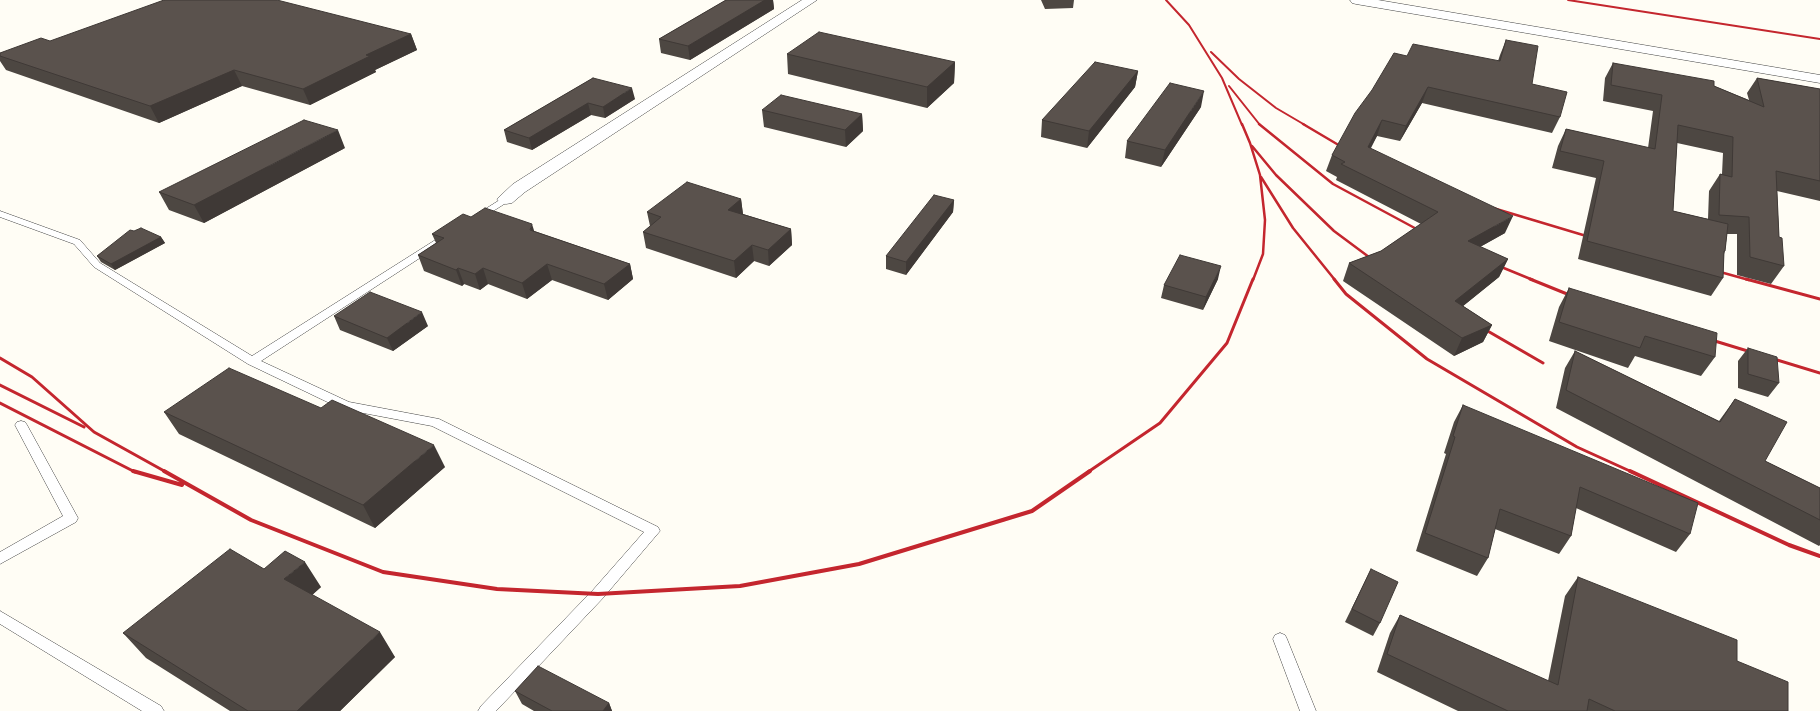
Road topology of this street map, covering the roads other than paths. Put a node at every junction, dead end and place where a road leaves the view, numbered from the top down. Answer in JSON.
{"nodes":[{"id":1,"x":810,"y":0,"type":"edge"},
{"id":2,"x":1356,"y":0,"type":"edge"},
{"id":3,"x":1820,"y":79,"type":"edge"},
{"id":4,"x":506,"y":199,"type":"joint"},
{"id":5,"x":0,"y":214,"type":"edge"},
{"id":6,"x":466,"y":224,"type":"edge"},
{"id":7,"x":452,"y":233,"type":"edge"},
{"id":8,"x":252,"y":361,"type":"junction"},
{"id":9,"x":21,"y":426,"type":"dead end"},
{"id":10,"x":0,"y":559,"type":"edge"},
{"id":11,"x":0,"y":617,"type":"edge"},
{"id":12,"x":1280,"y":639,"type":"dead end"},
{"id":13,"x":156,"y":711,"type":"edge"},
{"id":14,"x":486,"y":711,"type":"edge"},
{"id":15,"x":1308,"y":711,"type":"edge"}],
"edges":[{"from":1,"to":4,"type":"street"},
{"from":2,"to":3,"type":"street"},
{"from":4,"to":6,"type":"lane"},
{"from":5,"to":8,"type":"lane"},
{"from":7,"to":8,"type":"lane"},
{"from":8,"to":14,"type":"lane"},
{"from":9,"to":10,"type":"lane"},
{"from":11,"to":13,"type":"lane"},
{"from":12,"to":15,"type":"lane"}]}
